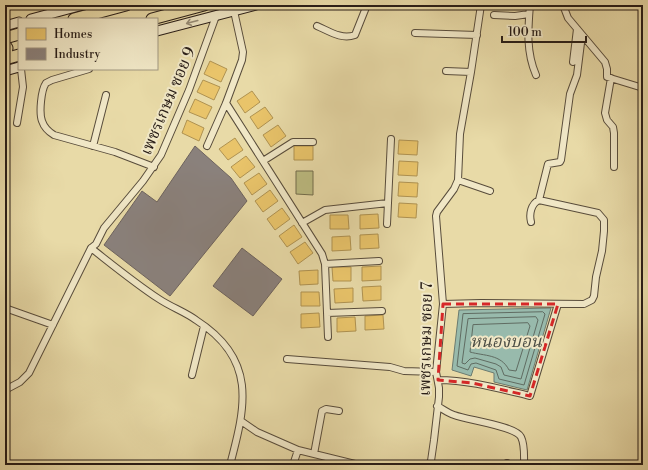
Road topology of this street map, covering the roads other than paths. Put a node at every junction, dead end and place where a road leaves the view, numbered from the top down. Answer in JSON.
{"nodes":[{"id":1,"x":83,"y":5,"type":"edge"},
{"id":2,"x":126,"y":5,"type":"edge"},
{"id":3,"x":204,"y":5,"type":"edge"},
{"id":4,"x":256,"y":5,"type":"edge"},
{"id":5,"x":367,"y":5,"type":"edge"},
{"id":6,"x":481,"y":5,"type":"edge"},
{"id":7,"x":530,"y":5,"type":"edge"},
{"id":8,"x":563,"y":5,"type":"edge"},
{"id":9,"x":234,"y":11,"type":"junction"},
{"id":10,"x":529,"y":14,"type":"junction"},
{"id":11,"x":494,"y":15,"type":"dead end"},
{"id":12,"x":216,"y":16,"type":"junction"},
{"id":13,"x":35,"y":18,"type":"edge"},
{"id":14,"x":78,"y":18,"type":"edge"},
{"id":15,"x":156,"y":18,"type":"edge"},
{"id":16,"x":18,"y":22,"type":"edge"},
{"id":17,"x":5,"y":26,"type":"edge"},
{"id":18,"x":317,"y":26,"type":"dead end"},
{"id":19,"x":577,"y":29,"type":"junction"},
{"id":20,"x":158,"y":31,"type":"edge"},
{"id":21,"x":415,"y":33,"type":"dead end"},
{"id":22,"x":18,"y":34,"type":"edge"},
{"id":23,"x":477,"y":35,"type":"junction"},
{"id":24,"x":582,"y":35,"type":"junction"},
{"id":25,"x":5,"y":38,"type":"edge"},
{"id":26,"x":5,"y":46,"type":"edge"},
{"id":27,"x":18,"y":55,"type":"edge"},
{"id":28,"x":5,"y":58,"type":"edge"},
{"id":29,"x":574,"y":62,"type":"dead end"},
{"id":30,"x":18,"y":68,"type":"edge"},
{"id":31,"x":20,"y":70,"type":"edge"},
{"id":32,"x":86,"y":70,"type":"edge"},
{"id":33,"x":5,"y":71,"type":"edge"},
{"id":34,"x":446,"y":71,"type":"dead end"},
{"id":35,"x":471,"y":72,"type":"junction"},
{"id":36,"x":536,"y":75,"type":"dead end"},
{"id":37,"x":609,"y":78,"type":"junction"},
{"id":38,"x":643,"y":88,"type":"edge"},
{"id":39,"x":106,"y":95,"type":"dead end"},
{"id":40,"x":226,"y":103,"type":"junction"},
{"id":41,"x":16,"y":123,"type":"dead end"},
{"id":42,"x":391,"y":139,"type":"dead end"},
{"id":43,"x":313,"y":142,"type":"dead end"},
{"id":44,"x":93,"y":146,"type":"junction"},
{"id":45,"x":207,"y":146,"type":"dead end"},
{"id":46,"x":263,"y":162,"type":"junction"},
{"id":47,"x":154,"y":167,"type":"junction"},
{"id":48,"x":614,"y":167,"type":"dead end"},
{"id":49,"x":458,"y":180,"type":"junction"},
{"id":50,"x":490,"y":191,"type":"dead end"},
{"id":51,"x":539,"y":200,"type":"junction"},
{"id":52,"x":388,"y":204,"type":"junction"},
{"id":53,"x":531,"y":222,"type":"dead end"},
{"id":54,"x":302,"y":223,"type":"junction"},
{"id":55,"x":387,"y":224,"type":"dead end"},
{"id":56,"x":91,"y":248,"type":"junction"},
{"id":57,"x":379,"y":261,"type":"dead end"},
{"id":58,"x":325,"y":264,"type":"junction"},
{"id":59,"x":443,"y":304,"type":"junction"},
{"id":60,"x":558,"y":304,"type":"junction"},
{"id":61,"x":5,"y":308,"type":"edge"},
{"id":62,"x":382,"y":311,"type":"dead end"},
{"id":63,"x":328,"y":313,"type":"junction"},
{"id":64,"x":53,"y":325,"type":"junction"},
{"id":65,"x":204,"y":326,"type":"junction"},
{"id":66,"x":328,"y":337,"type":"dead end"},
{"id":67,"x":287,"y":359,"type":"dead end"},
{"id":68,"x":436,"y":372,"type":"junction"},
{"id":69,"x":192,"y":375,"type":"dead end"},
{"id":70,"x":438,"y":380,"type":"junction"},
{"id":71,"x":5,"y":390,"type":"edge"},
{"id":72,"x":437,"y":406,"type":"junction"},
{"id":73,"x":339,"y":411,"type":"dead end"},
{"id":74,"x":241,"y":421,"type":"junction"},
{"id":75,"x":298,"y":450,"type":"junction"},
{"id":76,"x":314,"y":454,"type":"junction"},
{"id":77,"x":230,"y":465,"type":"edge"},
{"id":78,"x":293,"y":465,"type":"edge"},
{"id":79,"x":359,"y":465,"type":"edge"},
{"id":80,"x":428,"y":465,"type":"edge"},
{"id":81,"x":524,"y":465,"type":"edge"}],
"edges":[{"from":1,"to":13,"type":"main road"},
{"from":2,"to":14,"type":"highway"},
{"from":3,"to":15,"type":"highway"},
{"from":4,"to":9,"type":"main road"},
{"from":5,"to":18,"type":"street"},
{"from":6,"to":23,"type":"street","name":"เพชรเกษม ซอย 7"},
{"from":7,"to":10,"type":"street"},
{"from":8,"to":19,"type":"street"},
{"from":9,"to":12,"type":"main road"},
{"from":9,"to":40,"type":"street"},
{"from":10,"to":11,"type":"street"},
{"from":10,"to":36,"type":"street"},
{"from":12,"to":20,"type":"main road","one_way":true},
{"from":12,"to":47,"type":"street","name":"เพชรเกษม ซอย 9"},
{"from":16,"to":17,"type":"main road"},
{"from":19,"to":24,"type":"street"},
{"from":19,"to":29,"type":"street"},
{"from":21,"to":23,"type":"street"},
{"from":22,"to":25,"type":"highway"},
{"from":23,"to":35,"type":"street","name":"เพชรเกษม ซอย 7"},
{"from":24,"to":37,"type":"street"},
{"from":24,"to":51,"type":"street"},
{"from":26,"to":28,"type":"highway"},
{"from":27,"to":28,"type":"highway"},
{"from":30,"to":33,"type":"main road"},
{"from":31,"to":41,"type":"street"},
{"from":32,"to":44,"type":"street"},
{"from":34,"to":35,"type":"street"},
{"from":35,"to":49,"type":"street","name":"เพชรเกษม ซอย 7"},
{"from":37,"to":38,"type":"street"},
{"from":37,"to":48,"type":"street"},
{"from":39,"to":44,"type":"street"},
{"from":40,"to":45,"type":"street"},
{"from":40,"to":46,"type":"street"},
{"from":42,"to":52,"type":"street"},
{"from":43,"to":46,"type":"street"},
{"from":44,"to":47,"type":"street"},
{"from":46,"to":54,"type":"street"},
{"from":47,"to":56,"type":"street","name":"เพชรเกษม ซอย 9"},
{"from":49,"to":50,"type":"street"},
{"from":49,"to":59,"type":"street","name":"เพชรเกษม ซอย 7"},
{"from":51,"to":53,"type":"street"},
{"from":51,"to":60,"type":"street"},
{"from":52,"to":54,"type":"street"},
{"from":52,"to":55,"type":"street"},
{"from":54,"to":58,"type":"street"},
{"from":56,"to":64,"type":"street","name":"เพชรเกษม ซอย 9"},
{"from":56,"to":65,"type":"street"},
{"from":57,"to":58,"type":"street"},
{"from":58,"to":63,"type":"street"},
{"from":59,"to":60,"type":"street"},
{"from":59,"to":68,"type":"street","name":"เพชรเกษม ซอย 7"},
{"from":60,"to":70,"type":"street"},
{"from":61,"to":64,"type":"street"},
{"from":62,"to":63,"type":"street"},
{"from":63,"to":66,"type":"street"},
{"from":64,"to":71,"type":"street","name":"เพชรเกษม ซอย 9"},
{"from":65,"to":69,"type":"street"},
{"from":65,"to":74,"type":"street"},
{"from":67,"to":68,"type":"street"},
{"from":68,"to":70,"type":"street","name":"เพชรเกษม ซอย 7"},
{"from":70,"to":72,"type":"street","name":"เพชรเกษม ซอย 7"},
{"from":72,"to":80,"type":"street","name":"เพชรเกษม ซอย 7"},
{"from":72,"to":81,"type":"street"},
{"from":73,"to":76,"type":"street"},
{"from":74,"to":75,"type":"street"},
{"from":74,"to":77,"type":"street"},
{"from":75,"to":76,"type":"street"},
{"from":75,"to":78,"type":"street"},
{"from":76,"to":79,"type":"street"}]}
